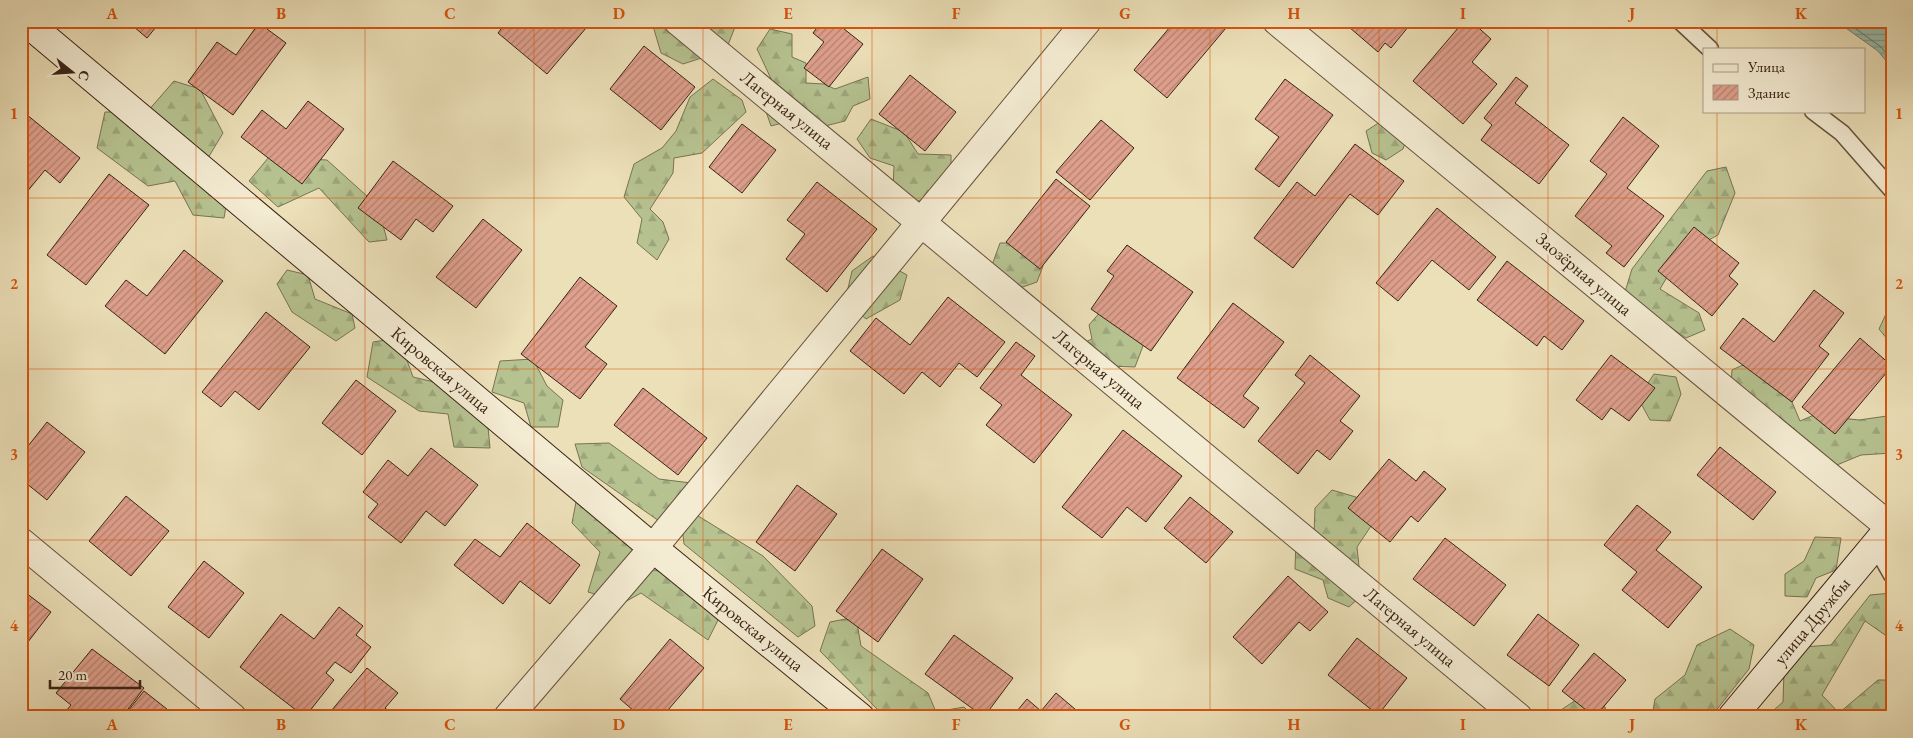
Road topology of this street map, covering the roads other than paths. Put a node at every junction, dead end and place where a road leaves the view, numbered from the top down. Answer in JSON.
{"nodes":[{"id":1,"x":25,"y":21,"type":"edge"},
{"id":2,"x":678,"y":21,"type":"edge"},
{"id":3,"x":1087,"y":21,"type":"edge"},
{"id":4,"x":1277,"y":21,"type":"edge"},
{"id":5,"x":1680,"y":21,"type":"edge"},
{"id":6,"x":1709,"y":48,"type":"edge"},
{"id":7,"x":1814,"y":112,"type":"edge"},
{"id":8,"x":1892,"y":190,"type":"edge"},
{"id":9,"x":923,"y":223,"type":"junction"},
{"id":10,"x":1886,"y":533,"type":"edge"},
{"id":11,"x":21,"y":542,"type":"edge"},
{"id":12,"x":653,"y":548,"type":"junction"},
{"id":13,"x":1892,"y":575,"type":"edge"},
{"id":14,"x":232,"y":717,"type":"edge"},
{"id":15,"x":508,"y":717,"type":"edge"},
{"id":16,"x":860,"y":717,"type":"edge"},
{"id":17,"x":1518,"y":717,"type":"edge"},
{"id":18,"x":1732,"y":717,"type":"edge"}],
"edges":[{"from":1,"to":12,"type":"street","name":"Кировская улица"},
{"from":2,"to":9,"type":"street","name":"Лагерная улица"},
{"from":3,"to":9,"type":"street"},
{"from":4,"to":10,"type":"street","name":"Заозёрная улица"},
{"from":5,"to":6,"type":"lane"},
{"from":7,"to":8,"type":"lane"},
{"from":9,"to":12,"type":"street"},
{"from":9,"to":17,"type":"street","name":"Лагерная улица"},
{"from":10,"to":13,"type":"lane"},
{"from":10,"to":18,"type":"street","name":"улица Дружбы"},
{"from":11,"to":14,"type":"street"},
{"from":12,"to":15,"type":"street"},
{"from":12,"to":16,"type":"street","name":"Кировская улица"}]}
